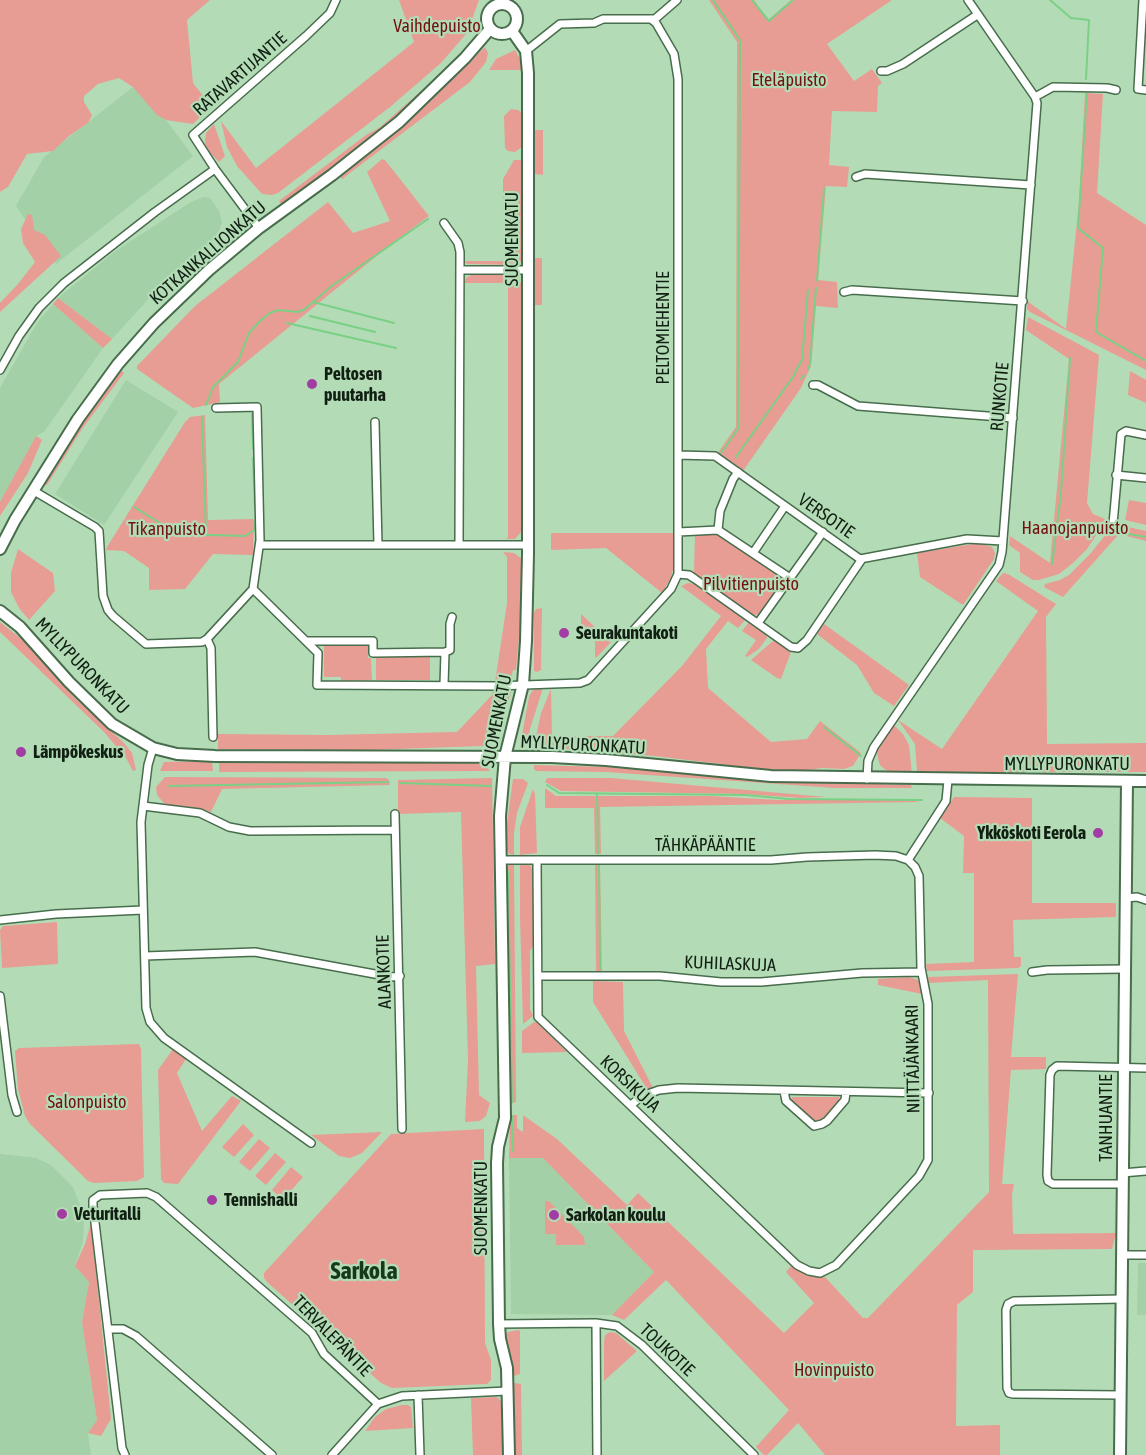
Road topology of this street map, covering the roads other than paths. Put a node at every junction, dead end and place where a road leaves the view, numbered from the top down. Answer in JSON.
{"nodes":[{"id":1,"x":677,"y":0,"type":"edge"},
{"id":2,"x":968,"y":0,"type":"edge"},
{"id":3,"x":1143,"y":0,"type":"edge"},
{"id":4,"x":335,"y":2,"type":"edge"},
{"id":5,"x":516,"y":4,"type":"edge"},
{"id":6,"x":978,"y":15,"type":"junction"},
{"id":7,"x":651,"y":19,"type":"junction"},
{"id":8,"x":490,"y":29,"type":"junction"},
{"id":9,"x":512,"y":31,"type":"junction"},
{"id":10,"x":526,"y":51,"type":"junction"},
{"id":11,"x":881,"y":71,"type":"dead end"},
{"id":12,"x":1116,"y":90,"type":"dead end"},
{"id":13,"x":1142,"y":90,"type":"edge"},
{"id":14,"x":1035,"y":97,"type":"junction"},
{"id":15,"x":215,"y":169,"type":"junction"},
{"id":16,"x":856,"y":177,"type":"dead end"},
{"id":17,"x":1031,"y":185,"type":"junction"},
{"id":18,"x":444,"y":223,"type":"dead end"},
{"id":19,"x":259,"y":228,"type":"junction"},
{"id":20,"x":460,"y":270,"type":"junction"},
{"id":21,"x":528,"y":270,"type":"junction"},
{"id":22,"x":844,"y":292,"type":"dead end"},
{"id":23,"x":1023,"y":301,"type":"junction"},
{"id":24,"x":0,"y":370,"type":"edge"},
{"id":25,"x":813,"y":385,"type":"dead end"},
{"id":26,"x":216,"y":408,"type":"dead end"},
{"id":27,"x":1013,"y":417,"type":"junction"},
{"id":28,"x":375,"y":422,"type":"dead end"},
{"id":29,"x":1146,"y":435,"type":"edge"},
{"id":30,"x":678,"y":455,"type":"junction"},
{"id":31,"x":738,"y":472,"type":"junction"},
{"id":32,"x":1116,"y":475,"type":"junction"},
{"id":33,"x":1146,"y":478,"type":"edge"},
{"id":34,"x":34,"y":491,"type":"junction"},
{"id":35,"x":784,"y":506,"type":"junction"},
{"id":36,"x":1113,"y":524,"type":"dead end"},
{"id":37,"x":718,"y":530,"type":"junction"},
{"id":38,"x":678,"y":532,"type":"junction"},
{"id":39,"x":823,"y":532,"type":"junction"},
{"id":40,"x":1003,"y":540,"type":"junction"},
{"id":41,"x":260,"y":544,"type":"junction"},
{"id":42,"x":459,"y":544,"type":"junction"},
{"id":43,"x":528,"y":544,"type":"junction"},
{"id":44,"x":378,"y":545,"type":"junction"},
{"id":45,"x":0,"y":549,"type":"edge"},
{"id":46,"x":753,"y":553,"type":"junction"},
{"id":47,"x":862,"y":560,"type":"junction"},
{"id":48,"x":678,"y":574,"type":"junction"},
{"id":49,"x":790,"y":578,"type":"junction"},
{"id":50,"x":253,"y":589,"type":"junction"},
{"id":51,"x":0,"y":611,"type":"edge"},
{"id":52,"x":452,"y":617,"type":"dead end"},
{"id":53,"x":758,"y":623,"type":"junction"},
{"id":54,"x":207,"y":639,"type":"junction"},
{"id":55,"x":308,"y":641,"type":"junction"},
{"id":56,"x":445,"y":652,"type":"junction"},
{"id":57,"x":523,"y":684,"type":"junction"},
{"id":58,"x":444,"y":685,"type":"junction"},
{"id":59,"x":213,"y":737,"type":"dead end"},
{"id":60,"x":153,"y":748,"type":"junction"},
{"id":61,"x":505,"y":757,"type":"junction"},
{"id":62,"x":867,"y":778,"type":"junction"},
{"id":63,"x":948,"y":780,"type":"junction"},
{"id":64,"x":1146,"y":780,"type":"edge"},
{"id":65,"x":1127,"y":781,"type":"junction"},
{"id":66,"x":143,"y":806,"type":"junction"},
{"id":67,"x":395,"y":814,"type":"dead end"},
{"id":68,"x":395,"y":830,"type":"junction"},
{"id":69,"x":500,"y":860,"type":"junction"},
{"id":70,"x":537,"y":860,"type":"junction"},
{"id":71,"x":908,"y":860,"type":"junction"},
{"id":72,"x":1125,"y":898,"type":"junction"},
{"id":73,"x":1146,"y":900,"type":"edge"},
{"id":74,"x":143,"y":910,"type":"junction"},
{"id":75,"x":0,"y":920,"type":"edge"},
{"id":76,"x":145,"y":956,"type":"junction"},
{"id":77,"x":1125,"y":969,"type":"junction"},
{"id":78,"x":921,"y":972,"type":"junction"},
{"id":79,"x":1032,"y":972,"type":"dead end"},
{"id":80,"x":400,"y":976,"type":"junction"},
{"id":81,"x":538,"y":976,"type":"junction"},
{"id":82,"x":0,"y":996,"type":"edge"},
{"id":83,"x":1123,"y":1067,"type":"junction"},
{"id":84,"x":1146,"y":1068,"type":"edge"},
{"id":85,"x":784,"y":1091,"type":"junction"},
{"id":86,"x":846,"y":1092,"type":"junction"},
{"id":87,"x":929,"y":1093,"type":"junction"},
{"id":88,"x":631,"y":1106,"type":"junction"},
{"id":89,"x":17,"y":1112,"type":"dead end"},
{"id":90,"x":402,"y":1129,"type":"dead end"},
{"id":91,"x":311,"y":1143,"type":"dead end"},
{"id":92,"x":1146,"y":1171,"type":"edge"},
{"id":93,"x":1122,"y":1179,"type":"junction"},
{"id":94,"x":1122,"y":1255,"type":"junction"},
{"id":95,"x":1146,"y":1255,"type":"edge"},
{"id":96,"x":820,"y":1273,"type":"joint"},
{"id":97,"x":1122,"y":1299,"type":"junction"},
{"id":98,"x":596,"y":1323,"type":"junction"},
{"id":99,"x":499,"y":1324,"type":"junction"},
{"id":100,"x":108,"y":1329,"type":"junction"},
{"id":101,"x":507,"y":1391,"type":"junction"},
{"id":102,"x":418,"y":1395,"type":"junction"},
{"id":103,"x":1120,"y":1395,"type":"junction"},
{"id":104,"x":378,"y":1404,"type":"junction"},
{"id":105,"x":125,"y":1455,"type":"edge"},
{"id":106,"x":272,"y":1455,"type":"edge"},
{"id":107,"x":332,"y":1455,"type":"edge"},
{"id":108,"x":420,"y":1455,"type":"edge"},
{"id":109,"x":508,"y":1455,"type":"edge"},
{"id":110,"x":597,"y":1455,"type":"edge"},
{"id":111,"x":754,"y":1455,"type":"edge"},
{"id":112,"x":1120,"y":1455,"type":"edge"}],
"edges":[{"from":1,"to":7,"type":"street"},
{"from":2,"to":6,"type":"street"},
{"from":3,"to":13,"type":"street"},
{"from":4,"to":15,"type":"street","name":"RATAVARTIJANTIE"},
{"from":5,"to":8,"type":"street"},
{"from":5,"to":9,"type":"street"},
{"from":6,"to":11,"type":"street"},
{"from":6,"to":14,"type":"street"},
{"from":7,"to":10,"type":"street"},
{"from":7,"to":30,"type":"street","name":"PELTOMIEHENTIE"},
{"from":8,"to":9,"type":"street"},
{"from":8,"to":19,"type":"street","name":"KOTKANKALLIONKATU"},
{"from":9,"to":10,"type":"street"},
{"from":10,"to":21,"type":"street","name":"SUOMENKATU"},
{"from":12,"to":14,"type":"street"},
{"from":14,"to":17,"type":"street","name":"RUNKOTIE"},
{"from":15,"to":19,"type":"street","name":"RATAVARTIJANTIE"},
{"from":15,"to":24,"type":"street"},
{"from":16,"to":17,"type":"street"},
{"from":17,"to":23,"type":"street","name":"RUNKOTIE"},
{"from":18,"to":20,"type":"street"},
{"from":19,"to":34,"type":"street","name":"KOTKANKALLIONKATU"},
{"from":20,"to":21,"type":"street"},
{"from":20,"to":42,"type":"street"},
{"from":21,"to":43,"type":"street","name":"SUOMENKATU"},
{"from":22,"to":23,"type":"street"},
{"from":23,"to":27,"type":"street","name":"RUNKOTIE"},
{"from":25,"to":27,"type":"street"},
{"from":26,"to":41,"type":"street"},
{"from":27,"to":40,"type":"street","name":"RUNKOTIE"},
{"from":28,"to":44,"type":"street"},
{"from":29,"to":32,"type":"street"},
{"from":30,"to":31,"type":"street","name":"VERSOTIE"},
{"from":30,"to":38,"type":"street","name":"PELTOMIEHENTIE"},
{"from":31,"to":35,"type":"street","name":"VERSOTIE"},
{"from":31,"to":37,"type":"street"},
{"from":32,"to":33,"type":"street"},
{"from":32,"to":36,"type":"street"},
{"from":34,"to":45,"type":"street","name":"KOTKANKALLIONKATU"},
{"from":34,"to":54,"type":"street"},
{"from":35,"to":39,"type":"street","name":"VERSOTIE"},
{"from":35,"to":46,"type":"street"},
{"from":37,"to":38,"type":"street"},
{"from":37,"to":46,"type":"street"},
{"from":38,"to":48,"type":"street","name":"PELTOMIEHENTIE"},
{"from":39,"to":47,"type":"street","name":"VERSOTIE"},
{"from":39,"to":49,"type":"street"},
{"from":40,"to":47,"type":"street","name":"VERSOTIE"},
{"from":40,"to":62,"type":"street","name":"RUNKOTIE"},
{"from":41,"to":44,"type":"street"},
{"from":41,"to":50,"type":"street"},
{"from":42,"to":43,"type":"street"},
{"from":42,"to":44,"type":"street"},
{"from":43,"to":57,"type":"street","name":"SUOMENKATU"},
{"from":46,"to":49,"type":"street"},
{"from":47,"to":53,"type":"street"},
{"from":48,"to":53,"type":"street"},
{"from":48,"to":57,"type":"street"},
{"from":49,"to":53,"type":"street"},
{"from":50,"to":54,"type":"street"},
{"from":50,"to":55,"type":"street"},
{"from":51,"to":60,"type":"street","name":"MYLLYPURONKATU"},
{"from":52,"to":56,"type":"street"},
{"from":54,"to":59,"type":"street"},
{"from":55,"to":56,"type":"street"},
{"from":55,"to":58,"type":"street"},
{"from":56,"to":58,"type":"street"},
{"from":57,"to":58,"type":"street"},
{"from":57,"to":61,"type":"street","name":"SUOMENKATU"},
{"from":60,"to":61,"type":"street","name":"MYLLYPURONKATU"},
{"from":60,"to":66,"type":"street"},
{"from":61,"to":62,"type":"street","name":"MYLLYPURONKATU"},
{"from":61,"to":69,"type":"street","name":"SUOMENKATU"},
{"from":62,"to":63,"type":"street","name":"MYLLYPURONKATU"},
{"from":63,"to":65,"type":"street","name":"MYLLYPURONKATU"},
{"from":63,"to":71,"type":"street"},
{"from":64,"to":65,"type":"street","name":"MYLLYPURONKATU"},
{"from":65,"to":72,"type":"street","name":"TANHUANTIE"},
{"from":66,"to":68,"type":"street"},
{"from":66,"to":74,"type":"street"},
{"from":67,"to":68,"type":"street","name":"ALANKOTIE"},
{"from":68,"to":80,"type":"street","name":"ALANKOTIE"},
{"from":69,"to":70,"type":"street","name":"TÄHKÄPÄÄNTIE"},
{"from":69,"to":99,"type":"street","name":"SUOMENKATU"},
{"from":70,"to":71,"type":"street","name":"TÄHKÄPÄÄNTIE"},
{"from":70,"to":81,"type":"street","name":"KORSIKUJA"},
{"from":71,"to":78,"type":"street","name":"NIITTÄJÄNKAARI"},
{"from":72,"to":73,"type":"street"},
{"from":72,"to":77,"type":"street","name":"TANHUANTIE"},
{"from":74,"to":75,"type":"street"},
{"from":74,"to":76,"type":"street"},
{"from":76,"to":80,"type":"street"},
{"from":76,"to":91,"type":"street"},
{"from":77,"to":79,"type":"street"},
{"from":77,"to":83,"type":"street","name":"TANHUANTIE"},
{"from":78,"to":81,"type":"street","name":"KUHILASKUJA"},
{"from":78,"to":87,"type":"street","name":"NIITTÄJÄNKAARI"},
{"from":80,"to":90,"type":"street","name":"ALANKOTIE"},
{"from":81,"to":88,"type":"street","name":"KORSIKUJA"},
{"from":82,"to":89,"type":"street"},
{"from":83,"to":84,"type":"street"},
{"from":83,"to":93,"type":"street","name":"TANHUANTIE"},
{"from":83,"to":93,"type":"street"},
{"from":85,"to":86,"type":"street"},
{"from":85,"to":86,"type":"street"},
{"from":85,"to":88,"type":"street"},
{"from":86,"to":87,"type":"street"},
{"from":87,"to":96,"type":"street","name":"NIITTÄJÄNKAARI"},
{"from":88,"to":96,"type":"street","name":"KORSIKUJA"},
{"from":92,"to":93,"type":"street"},
{"from":93,"to":94,"type":"street","name":"TANHUANTIE"},
{"from":94,"to":95,"type":"street"},
{"from":94,"to":97,"type":"street","name":"TANHUANTIE"},
{"from":97,"to":103,"type":"street","name":"TANHUANTIE"},
{"from":97,"to":103,"type":"street"},
{"from":98,"to":99,"type":"street","name":"TOUKOTIE"},
{"from":98,"to":110,"type":"street"},
{"from":98,"to":111,"type":"street","name":"TOUKOTIE"},
{"from":99,"to":101,"type":"street","name":"SUOMENKATU"},
{"from":100,"to":104,"type":"street","name":"TERVALEPÄNTIE"},
{"from":100,"to":105,"type":"street"},
{"from":100,"to":106,"type":"street"},
{"from":101,"to":102,"type":"street"},
{"from":101,"to":109,"type":"street","name":"SUOMENKATU"},
{"from":102,"to":104,"type":"street"},
{"from":102,"to":108,"type":"street"},
{"from":103,"to":112,"type":"street","name":"TANHUANTIE"},
{"from":104,"to":107,"type":"street"}]}
